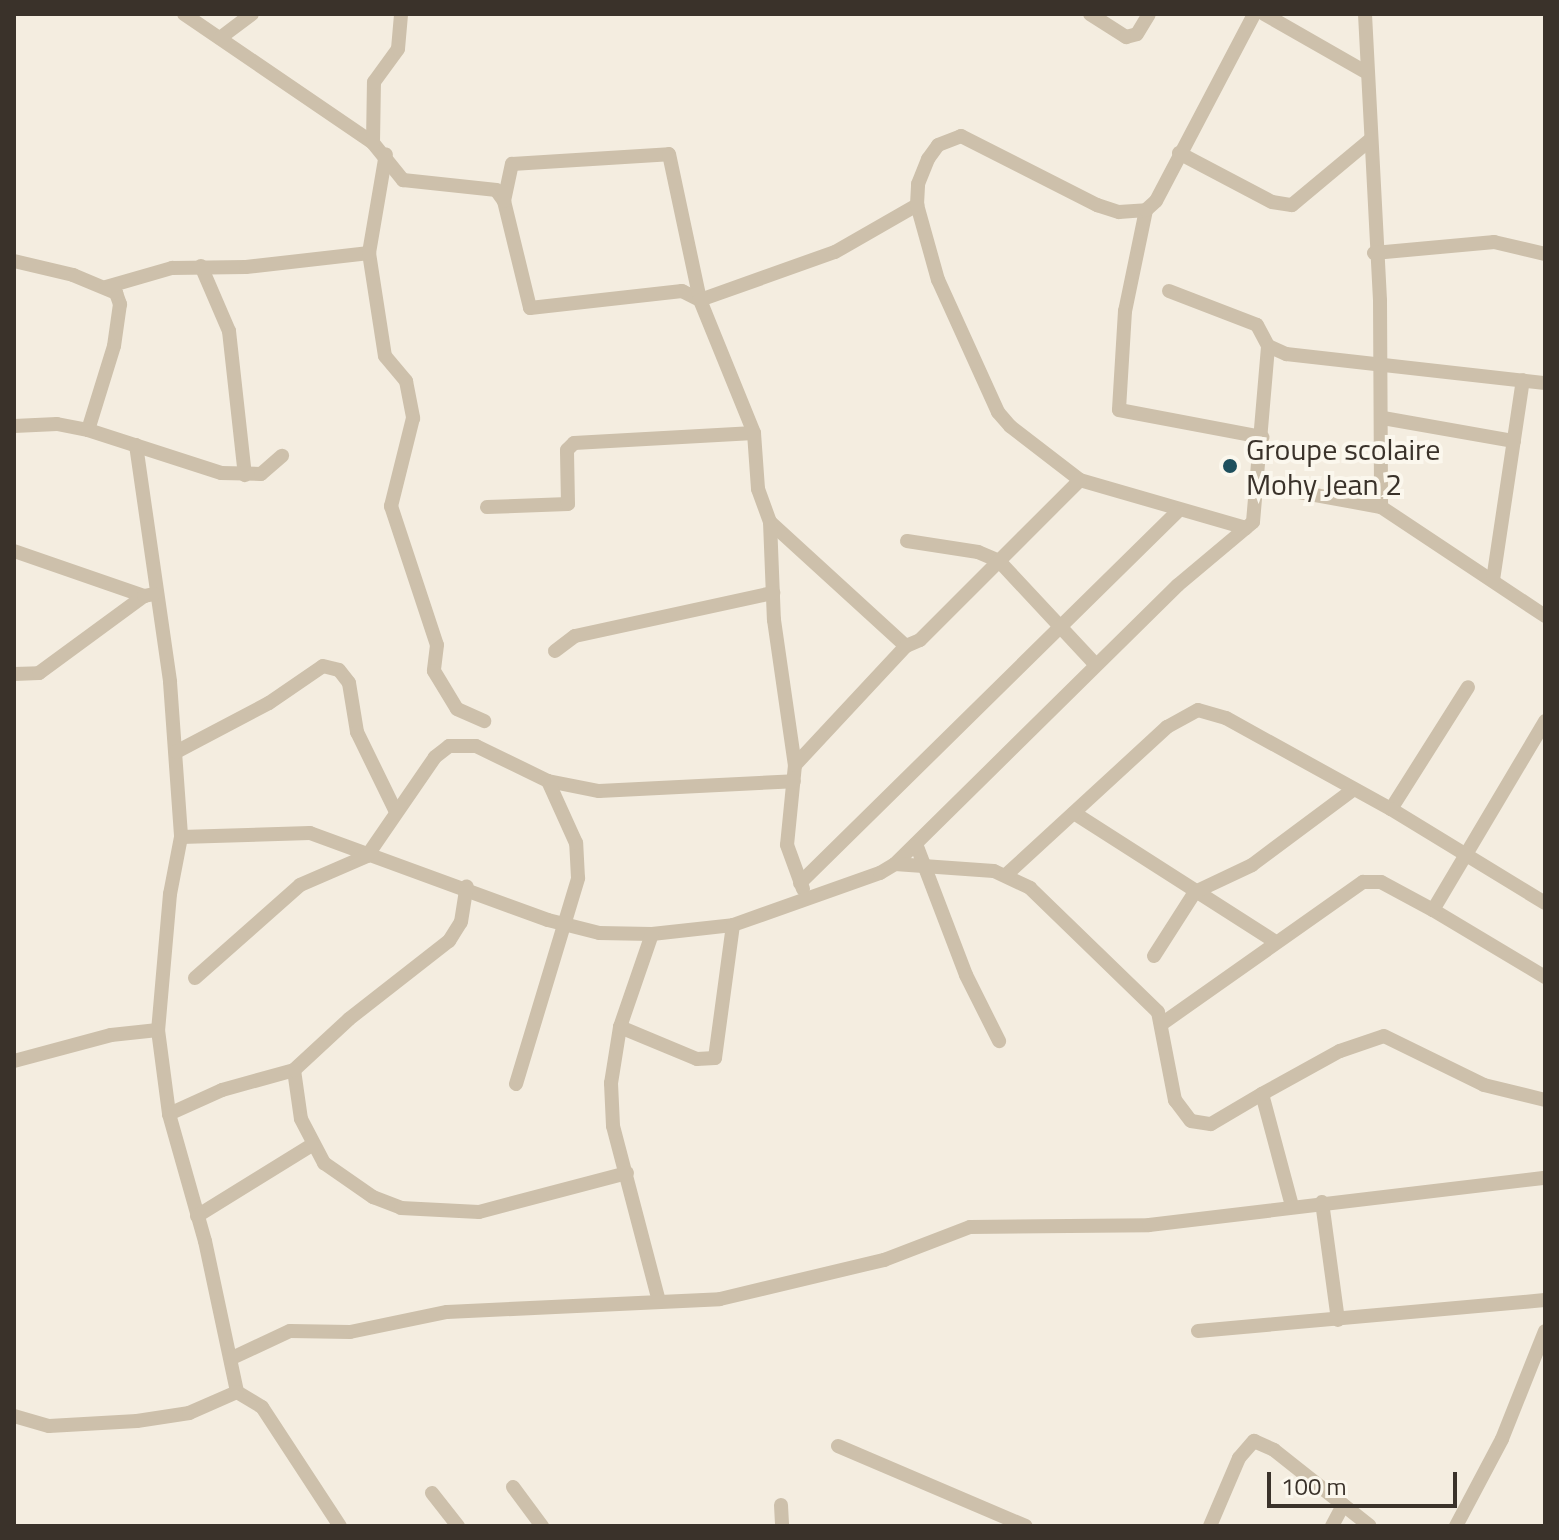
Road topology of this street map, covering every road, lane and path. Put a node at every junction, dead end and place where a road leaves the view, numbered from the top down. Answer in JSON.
{"nodes":[{"id":1,"x":184,"y":14,"type":"edge"},
{"id":2,"x":252,"y":14,"type":"edge"},
{"id":3,"x":401,"y":14,"type":"edge"},
{"id":4,"x":1090,"y":14,"type":"edge"},
{"id":5,"x":1149,"y":14,"type":"edge"},
{"id":6,"x":1254,"y":14,"type":"edge"},
{"id":7,"x":1264,"y":14,"type":"edge"},
{"id":8,"x":1365,"y":14,"type":"edge"},
{"id":9,"x":220,"y":38,"type":"junction"},
{"id":10,"x":1364,"y":71,"type":"junction"},
{"id":11,"x":1370,"y":140,"type":"junction"},
{"id":12,"x":373,"y":143,"type":"junction"},
{"id":13,"x":1179,"y":153,"type":"junction"},
{"id":14,"x":386,"y":154,"type":"junction"},
{"id":15,"x":504,"y":201,"type":"junction"},
{"id":16,"x":917,"y":205,"type":"junction"},
{"id":17,"x":1146,"y":210,"type":"junction"},
{"id":18,"x":369,"y":253,"type":"junction"},
{"id":19,"x":1374,"y":253,"type":"junction"},
{"id":20,"x":1545,"y":254,"type":"edge"},
{"id":21,"x":14,"y":261,"type":"edge"},
{"id":22,"x":201,"y":266,"type":"junction"},
{"id":23,"x":106,"y":287,"type":"junction"},
{"id":24,"x":1169,"y":291,"type":"dead end"},
{"id":25,"x":700,"y":300,"type":"junction"},
{"id":26,"x":1268,"y":346,"type":"junction"},
{"id":27,"x":1381,"y":361,"type":"junction"},
{"id":28,"x":1523,"y":380,"type":"junction"},
{"id":29,"x":1545,"y":383,"type":"edge"},
{"id":30,"x":1383,"y":418,"type":"junction"},
{"id":31,"x":14,"y":426,"type":"edge"},
{"id":32,"x":88,"y":430,"type":"junction"},
{"id":33,"x":754,"y":433,"type":"junction"},
{"id":34,"x":1262,"y":437,"type":"junction"},
{"id":35,"x":1514,"y":441,"type":"junction"},
{"id":36,"x":136,"y":445,"type":"junction"},
{"id":37,"x":282,"y":456,"type":"dead end"},
{"id":38,"x":245,"y":475,"type":"junction"},
{"id":39,"x":1080,"y":480,"type":"junction"},
{"id":40,"x":1260,"y":485,"type":"junction"},
{"id":41,"x":487,"y":507,"type":"dead end"},
{"id":42,"x":1381,"y":507,"type":"junction"},
{"id":43,"x":1177,"y":512,"type":"junction"},
{"id":44,"x":770,"y":522,"type":"junction"},
{"id":45,"x":1246,"y":528,"type":"junction"},
{"id":46,"x":907,"y":541,"type":"dead end"},
{"id":47,"x":14,"y":551,"type":"edge"},
{"id":48,"x":999,"y":561,"type":"junction"},
{"id":49,"x":1493,"y":580,"type":"junction"},
{"id":50,"x":773,"y":593,"type":"junction"},
{"id":51,"x":149,"y":595,"type":"junction"},
{"id":52,"x":1545,"y":616,"type":"edge"},
{"id":53,"x":1061,"y":628,"type":"junction"},
{"id":54,"x":906,"y":646,"type":"junction"},
{"id":55,"x":555,"y":651,"type":"dead end"},
{"id":56,"x":1095,"y":664,"type":"junction"},
{"id":57,"x":14,"y":674,"type":"edge"},
{"id":58,"x":1468,"y":687,"type":"dead end"},
{"id":59,"x":484,"y":721,"type":"dead end"},
{"id":60,"x":1542,"y":731,"type":"edge"},
{"id":61,"x":176,"y":752,"type":"junction"},
{"id":62,"x":795,"y":765,"type":"junction"},
{"id":63,"x":548,"y":781,"type":"junction"},
{"id":64,"x":794,"y":781,"type":"junction"},
{"id":65,"x":1354,"y":789,"type":"junction"},
{"id":66,"x":1391,"y":809,"type":"junction"},
{"id":67,"x":396,"y":812,"type":"junction"},
{"id":68,"x":1074,"y":813,"type":"junction"},
{"id":69,"x":181,"y":837,"type":"junction"},
{"id":70,"x":916,"y":844,"type":"junction"},
{"id":71,"x":367,"y":856,"type":"junction"},
{"id":72,"x":1464,"y":856,"type":"junction"},
{"id":73,"x":895,"y":864,"type":"junction"},
{"id":74,"x":926,"y":866,"type":"junction"},
{"id":75,"x":1006,"y":875,"type":"junction"},
{"id":76,"x":800,"y":883,"type":"junction"},
{"id":77,"x":467,"y":886,"type":"junction"},
{"id":78,"x":1195,"y":892,"type":"junction"},
{"id":79,"x":810,"y":899,"type":"junction"},
{"id":80,"x":1545,"y":903,"type":"edge"},
{"id":81,"x":1433,"y":910,"type":"junction"},
{"id":82,"x":566,"y":925,"type":"junction"},
{"id":83,"x":733,"y":925,"type":"junction"},
{"id":84,"x":652,"y":934,"type":"junction"},
{"id":85,"x":1276,"y":942,"type":"junction"},
{"id":86,"x":1154,"y":956,"type":"dead end"},
{"id":87,"x":1545,"y":977,"type":"edge"},
{"id":88,"x":195,"y":978,"type":"dead end"},
{"id":89,"x":1163,"y":1023,"type":"junction"},
{"id":90,"x":620,"y":1027,"type":"junction"},
{"id":91,"x":158,"y":1030,"type":"junction"},
{"id":92,"x":999,"y":1041,"type":"dead end"},
{"id":93,"x":14,"y":1061,"type":"edge"},
{"id":94,"x":294,"y":1070,"type":"junction"},
{"id":95,"x":516,"y":1084,"type":"dead end"},
{"id":96,"x":1262,"y":1094,"type":"junction"},
{"id":97,"x":1545,"y":1100,"type":"edge"},
{"id":98,"x":169,"y":1114,"type":"junction"},
{"id":99,"x":312,"y":1145,"type":"junction"},
{"id":100,"x":627,"y":1173,"type":"junction"},
{"id":101,"x":1545,"y":1178,"type":"edge"},
{"id":102,"x":1322,"y":1202,"type":"junction"},
{"id":103,"x":1292,"y":1206,"type":"junction"},
{"id":104,"x":197,"y":1216,"type":"junction"},
{"id":105,"x":658,"y":1298,"type":"junction"},
{"id":106,"x":1545,"y":1300,"type":"edge"},
{"id":107,"x":1338,"y":1320,"type":"junction"},
{"id":108,"x":1198,"y":1331,"type":"dead end"},
{"id":109,"x":1545,"y":1331,"type":"edge"},
{"id":110,"x":232,"y":1358,"type":"junction"},
{"id":111,"x":237,"y":1392,"type":"junction"},
{"id":112,"x":14,"y":1416,"type":"edge"},
{"id":113,"x":838,"y":1446,"type":"dead end"},
{"id":114,"x":513,"y":1487,"type":"dead end"},
{"id":115,"x":432,"y":1493,"type":"dead end"},
{"id":116,"x":781,"y":1505,"type":"dead end"},
{"id":117,"x":1343,"y":1505,"type":"junction"},
{"id":118,"x":340,"y":1526,"type":"edge"},
{"id":119,"x":458,"y":1526,"type":"edge"},
{"id":120,"x":542,"y":1526,"type":"edge"},
{"id":121,"x":782,"y":1526,"type":"edge"},
{"id":122,"x":1026,"y":1526,"type":"edge"},
{"id":123,"x":1210,"y":1526,"type":"edge"},
{"id":124,"x":1332,"y":1526,"type":"edge"},
{"id":125,"x":1370,"y":1526,"type":"edge"},
{"id":126,"x":1456,"y":1526,"type":"edge"}],
"edges":[{"from":1,"to":9,"type":"street"},
{"from":2,"to":9,"type":"street"},
{"from":3,"to":12,"type":"street"},
{"from":4,"to":5,"type":"street"},
{"from":6,"to":13,"type":"street"},
{"from":7,"to":10,"type":"street"},
{"from":8,"to":10,"type":"street"},
{"from":9,"to":12,"type":"street"},
{"from":10,"to":11,"type":"street"},
{"from":11,"to":13,"type":"street"},
{"from":11,"to":19,"type":"street"},
{"from":12,"to":14,"type":"street"},
{"from":13,"to":17,"type":"street"},
{"from":14,"to":15,"type":"street"},
{"from":14,"to":18,"type":"street"},
{"from":15,"to":25,"type":"street"},
{"from":15,"to":25,"type":"street"},
{"from":16,"to":17,"type":"street"},
{"from":16,"to":25,"type":"street"},
{"from":16,"to":39,"type":"street"},
{"from":17,"to":34,"type":"street"},
{"from":18,"to":22,"type":"street"},
{"from":18,"to":59,"type":"street"},
{"from":19,"to":20,"type":"street"},
{"from":19,"to":27,"type":"street"},
{"from":21,"to":23,"type":"street"},
{"from":22,"to":23,"type":"street"},
{"from":22,"to":38,"type":"street"},
{"from":23,"to":32,"type":"street"},
{"from":24,"to":26,"type":"street"},
{"from":25,"to":33,"type":"street"},
{"from":26,"to":27,"type":"street"},
{"from":26,"to":34,"type":"street"},
{"from":27,"to":28,"type":"street"},
{"from":27,"to":30,"type":"street"},
{"from":28,"to":29,"type":"street"},
{"from":28,"to":35,"type":"street"},
{"from":30,"to":35,"type":"street"},
{"from":30,"to":42,"type":"street"},
{"from":31,"to":32,"type":"street"},
{"from":32,"to":36,"type":"street"},
{"from":33,"to":41,"type":"street"},
{"from":33,"to":44,"type":"street"},
{"from":34,"to":40,"type":"street"},
{"from":35,"to":49,"type":"street"},
{"from":36,"to":38,"type":"street"},
{"from":36,"to":51,"type":"street"},
{"from":37,"to":38,"type":"street"},
{"from":39,"to":43,"type":"street"},
{"from":39,"to":48,"type":"street"},
{"from":40,"to":42,"type":"street"},
{"from":40,"to":45,"type":"street"},
{"from":42,"to":49,"type":"street"},
{"from":43,"to":45,"type":"street"},
{"from":43,"to":53,"type":"street"},
{"from":44,"to":50,"type":"street"},
{"from":44,"to":54,"type":"street"},
{"from":45,"to":56,"type":"street"},
{"from":46,"to":48,"type":"street"},
{"from":47,"to":51,"type":"street"},
{"from":48,"to":53,"type":"street"},
{"from":48,"to":54,"type":"street"},
{"from":49,"to":52,"type":"street"},
{"from":50,"to":55,"type":"street"},
{"from":50,"to":62,"type":"street"},
{"from":51,"to":57,"type":"street"},
{"from":51,"to":61,"type":"street"},
{"from":53,"to":56,"type":"street"},
{"from":53,"to":76,"type":"street"},
{"from":54,"to":62,"type":"street"},
{"from":56,"to":70,"type":"street"},
{"from":58,"to":66,"type":"street"},
{"from":60,"to":72,"type":"street"},
{"from":61,"to":67,"type":"street"},
{"from":61,"to":69,"type":"street"},
{"from":62,"to":64,"type":"street"},
{"from":63,"to":64,"type":"street"},
{"from":63,"to":67,"type":"street"},
{"from":63,"to":82,"type":"street"},
{"from":64,"to":76,"type":"street"},
{"from":65,"to":66,"type":"street"},
{"from":65,"to":68,"type":"street"},
{"from":65,"to":78,"type":"street"},
{"from":66,"to":72,"type":"street"},
{"from":67,"to":71,"type":"street"},
{"from":68,"to":75,"type":"street"},
{"from":68,"to":78,"type":"street"},
{"from":69,"to":71,"type":"street"},
{"from":69,"to":91,"type":"street"},
{"from":70,"to":73,"type":"street"},
{"from":70,"to":74,"type":"street"},
{"from":71,"to":77,"type":"street"},
{"from":71,"to":88,"type":"street"},
{"from":72,"to":80,"type":"street"},
{"from":72,"to":81,"type":"street"},
{"from":73,"to":74,"type":"street"},
{"from":73,"to":79,"type":"street"},
{"from":74,"to":75,"type":"street"},
{"from":74,"to":92,"type":"street"},
{"from":75,"to":89,"type":"street"},
{"from":76,"to":79,"type":"street"},
{"from":77,"to":82,"type":"street"},
{"from":77,"to":94,"type":"street"},
{"from":78,"to":85,"type":"street"},
{"from":78,"to":86,"type":"street"},
{"from":79,"to":83,"type":"street"},
{"from":81,"to":85,"type":"street"},
{"from":81,"to":87,"type":"street"},
{"from":82,"to":84,"type":"street"},
{"from":82,"to":95,"type":"street"},
{"from":83,"to":84,"type":"street"},
{"from":83,"to":90,"type":"street"},
{"from":84,"to":90,"type":"street"},
{"from":85,"to":89,"type":"street"},
{"from":89,"to":96,"type":"street"},
{"from":90,"to":100,"type":"street"},
{"from":91,"to":93,"type":"street"},
{"from":91,"to":98,"type":"street"},
{"from":94,"to":98,"type":"street"},
{"from":94,"to":99,"type":"street"},
{"from":96,"to":97,"type":"street"},
{"from":96,"to":103,"type":"street"},
{"from":98,"to":104,"type":"street"},
{"from":99,"to":100,"type":"street"},
{"from":99,"to":104,"type":"street"},
{"from":100,"to":105,"type":"street"},
{"from":101,"to":102,"type":"street"},
{"from":102,"to":103,"type":"street"},
{"from":102,"to":107,"type":"street"},
{"from":103,"to":105,"type":"street"},
{"from":104,"to":110,"type":"street"},
{"from":105,"to":110,"type":"street"},
{"from":106,"to":107,"type":"street"},
{"from":107,"to":108,"type":"street"},
{"from":109,"to":126,"type":"street"},
{"from":110,"to":111,"type":"street"},
{"from":111,"to":112,"type":"street"},
{"from":111,"to":118,"type":"street"},
{"from":113,"to":122,"type":"street"},
{"from":114,"to":120,"type":"street"},
{"from":115,"to":119,"type":"street"},
{"from":116,"to":121,"type":"street"},
{"from":117,"to":123,"type":"street"},
{"from":117,"to":124,"type":"street"},
{"from":117,"to":125,"type":"street"}]}
